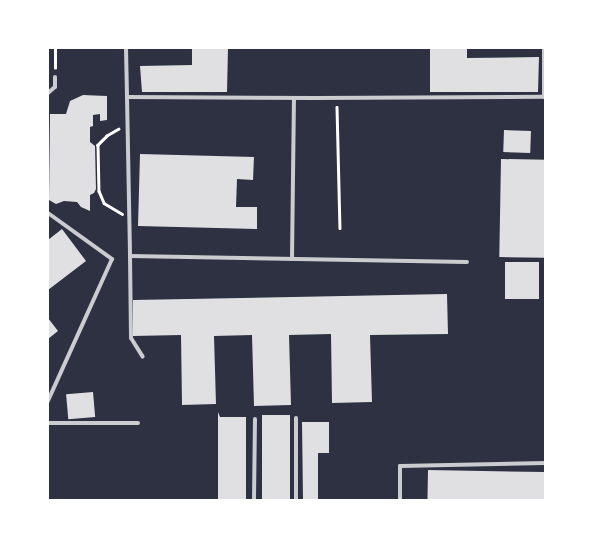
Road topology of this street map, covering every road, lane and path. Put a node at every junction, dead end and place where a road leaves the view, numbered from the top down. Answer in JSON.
{"nodes":[{"id":1,"x":55,"y":48,"type":"edge"},
{"id":2,"x":126,"y":48,"type":"edge"},
{"id":3,"x":544,"y":48,"type":"edge"},
{"id":4,"x":55,"y":77,"type":"joint"},
{"id":5,"x":48,"y":93,"type":"edge"},
{"id":6,"x":545,"y":96,"type":"edge"},
{"id":7,"x":127,"y":97,"type":"junction"},
{"id":8,"x":294,"y":98,"type":"junction"},
{"id":9,"x":336,"y":98,"type":"junction"},
{"id":10,"x":128,"y":126,"type":"junction"},
{"id":11,"x":48,"y":213,"type":"edge"},
{"id":12,"x":129,"y":216,"type":"junction"},
{"id":13,"x":340,"y":228,"type":"dead end"},
{"id":14,"x":130,"y":256,"type":"junction"},
{"id":15,"x":292,"y":259,"type":"junction"},
{"id":16,"x":467,"y":262,"type":"dead end"},
{"id":17,"x":143,"y":357,"type":"dead end"},
{"id":18,"x":48,"y":401,"type":"edge"},
{"id":19,"x":296,"y":418,"type":"dead end"},
{"id":20,"x":255,"y":419,"type":"dead end"},
{"id":21,"x":48,"y":423,"type":"edge"},
{"id":22,"x":138,"y":423,"type":"dead end"},
{"id":23,"x":546,"y":462,"type":"edge"},
{"id":24,"x":254,"y":500,"type":"edge"},
{"id":25,"x":296,"y":500,"type":"edge"},
{"id":26,"x":400,"y":500,"type":"edge"}],
"edges":[{"from":1,"to":4,"type":"path"},
{"from":2,"to":7,"type":"lane"},
{"from":3,"to":6,"type":"lane"},
{"from":4,"to":5,"type":"lane"},
{"from":6,"to":9,"type":"lane"},
{"from":7,"to":8,"type":"lane"},
{"from":7,"to":10,"type":"lane"},
{"from":8,"to":9,"type":"lane"},
{"from":8,"to":15,"type":"lane"},
{"from":9,"to":13,"type":"path"},
{"from":10,"to":12,"type":"lane"},
{"from":10,"to":12,"type":"path"},
{"from":11,"to":18,"type":"lane"},
{"from":12,"to":14,"type":"lane"},
{"from":14,"to":15,"type":"lane"},
{"from":14,"to":17,"type":"lane"},
{"from":15,"to":16,"type":"lane"},
{"from":19,"to":25,"type":"lane"},
{"from":20,"to":24,"type":"lane"},
{"from":21,"to":22,"type":"lane"},
{"from":23,"to":26,"type":"lane"}]}
